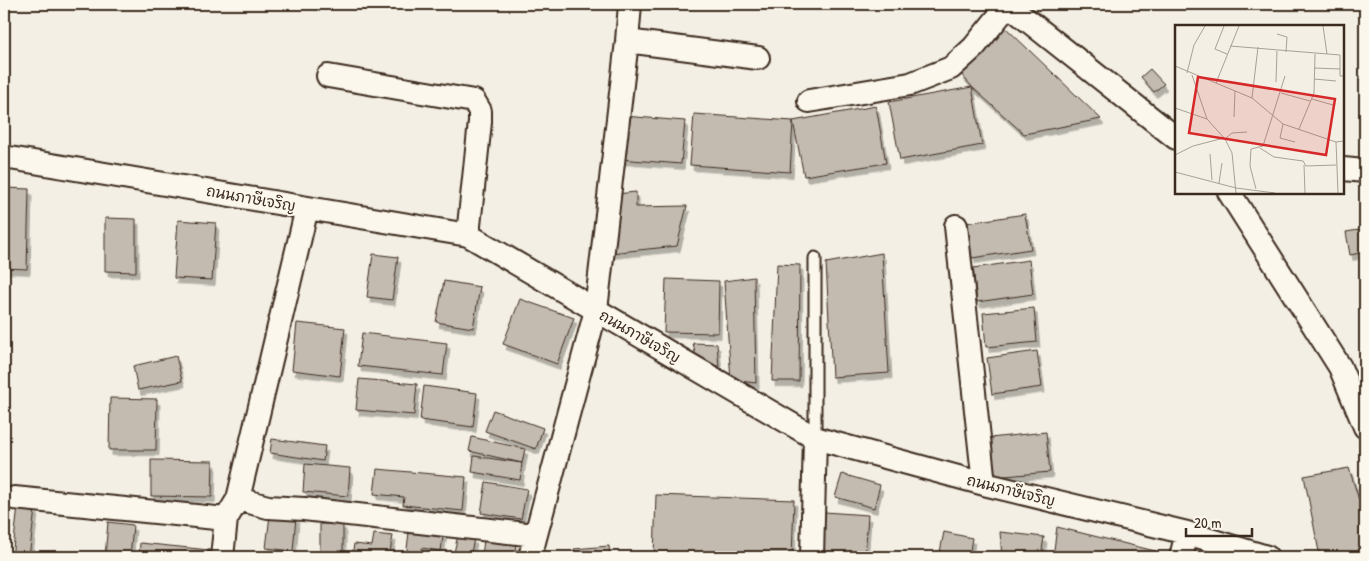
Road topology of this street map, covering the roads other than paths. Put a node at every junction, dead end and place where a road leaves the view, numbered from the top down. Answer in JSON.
{"nodes":[{"id":1,"x":630,"y":4,"type":"edge"},
{"id":2,"x":1016,"y":6,"type":"edge"},
{"id":3,"x":627,"y":41,"type":"junction"},
{"id":4,"x":758,"y":58,"type":"dead end"},
{"id":5,"x":328,"y":76,"type":"dead end"},
{"id":6,"x":810,"y":101,"type":"dead end"},
{"id":7,"x":1175,"y":137,"type":"edge"},
{"id":8,"x":4,"y":157,"type":"edge"},
{"id":9,"x":1344,"y":169,"type":"edge"},
{"id":10,"x":1365,"y":171,"type":"edge"},
{"id":11,"x":1230,"y":194,"type":"edge"},
{"id":12,"x":307,"y":208,"type":"junction"},
{"id":13,"x":956,"y":226,"type":"dead end"},
{"id":14,"x":468,"y":235,"type":"junction"},
{"id":15,"x":815,"y":258,"type":"dead end"},
{"id":16,"x":596,"y":310,"type":"junction"},
{"id":17,"x":1365,"y":427,"type":"edge"},
{"id":18,"x":815,"y":438,"type":"junction"},
{"id":19,"x":984,"y":484,"type":"junction"},
{"id":20,"x":14,"y":498,"type":"dead end"},
{"id":21,"x":238,"y":499,"type":"junction"},
{"id":22,"x":226,"y":519,"type":"junction"},
{"id":23,"x":1187,"y":533,"type":"junction"},
{"id":24,"x":536,"y":535,"type":"junction"},
{"id":25,"x":222,"y":557,"type":"edge"},
{"id":26,"x":530,"y":557,"type":"edge"},
{"id":27,"x":812,"y":557,"type":"edge"},
{"id":28,"x":1182,"y":557,"type":"edge"},
{"id":29,"x":1267,"y":557,"type":"edge"}],
"edges":[{"from":1,"to":3,"type":"street"},
{"from":2,"to":6,"type":"street"},
{"from":2,"to":7,"type":"street"},
{"from":3,"to":4,"type":"street"},
{"from":3,"to":16,"type":"street"},
{"from":5,"to":14,"type":"street"},
{"from":8,"to":12,"type":"street","name":"ถนนภาษีเจริญ"},
{"from":9,"to":10,"type":"street"},
{"from":11,"to":17,"type":"street"},
{"from":12,"to":14,"type":"street","name":"ถนนภาษีเจริญ"},
{"from":12,"to":21,"type":"street"},
{"from":13,"to":19,"type":"street"},
{"from":14,"to":16,"type":"street","name":"ถนนภาษีเจริญ"},
{"from":15,"to":18,"type":"lane"},
{"from":16,"to":18,"type":"street","name":"ถนนภาษีเจริญ"},
{"from":16,"to":24,"type":"street"},
{"from":18,"to":19,"type":"street","name":"ถนนภาษีเจริญ"},
{"from":18,"to":27,"type":"street"},
{"from":19,"to":23,"type":"street","name":"ถนนภาษีเจริญ"},
{"from":20,"to":22,"type":"street"},
{"from":21,"to":22,"type":"street"},
{"from":21,"to":24,"type":"street"},
{"from":22,"to":25,"type":"street"},
{"from":23,"to":28,"type":"street"},
{"from":23,"to":29,"type":"street","name":"ถนนภาษีเจริญ"},
{"from":24,"to":26,"type":"street"}]}
